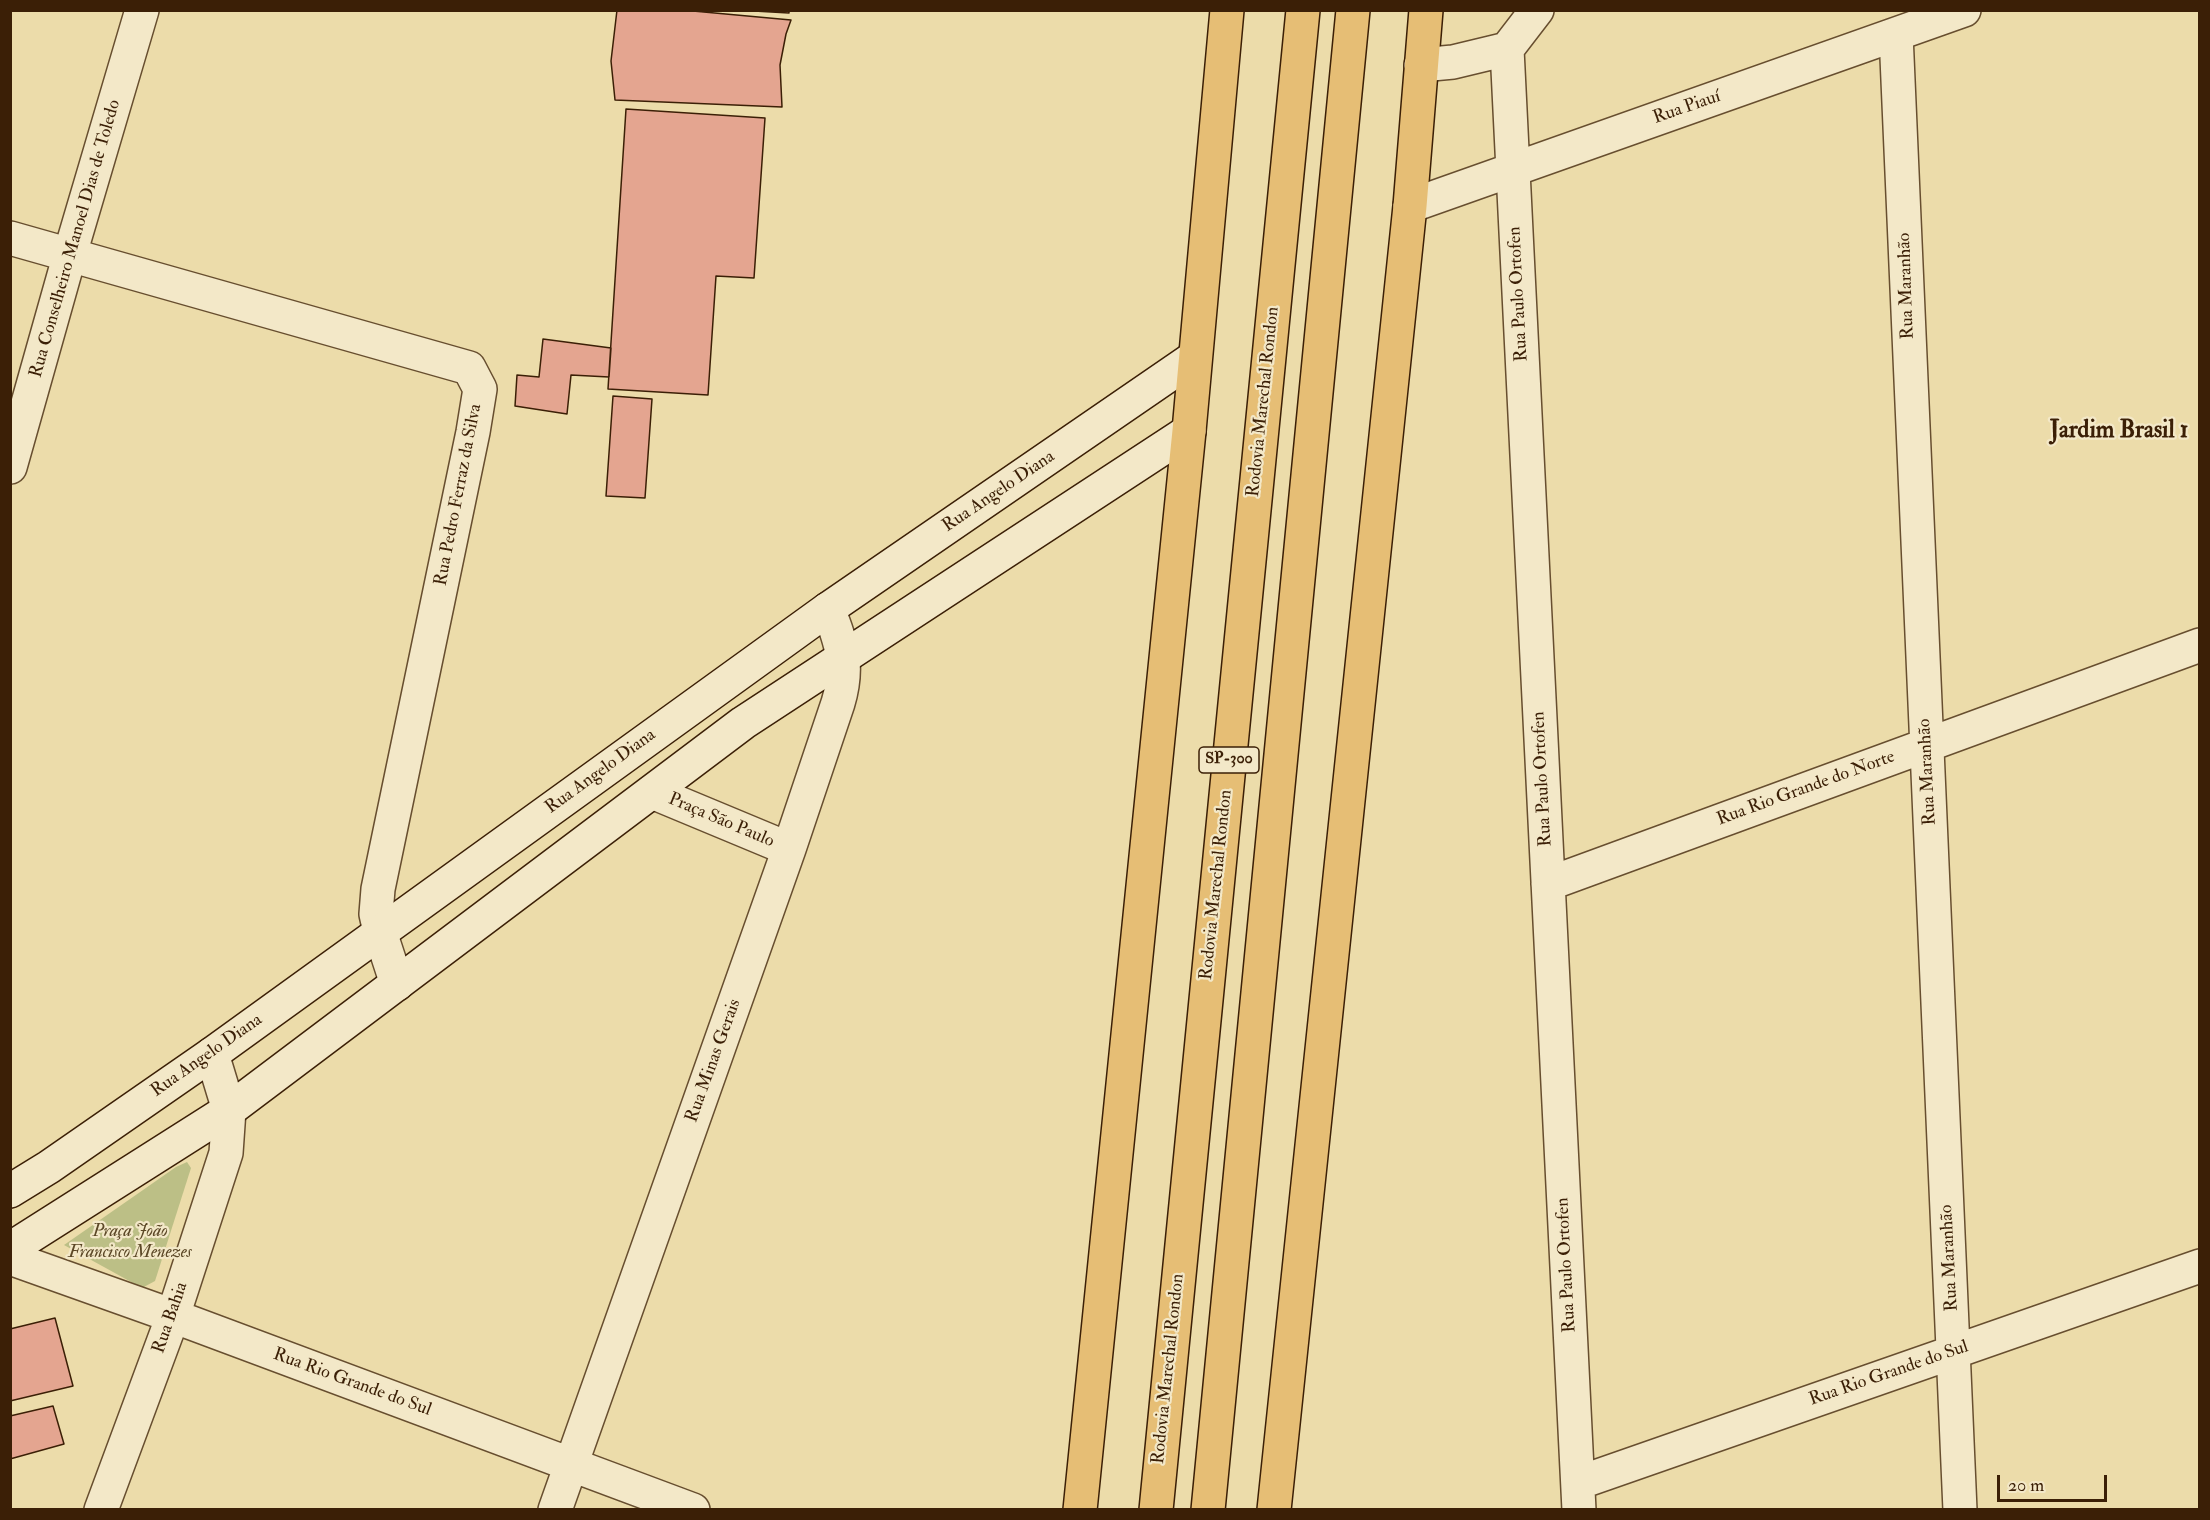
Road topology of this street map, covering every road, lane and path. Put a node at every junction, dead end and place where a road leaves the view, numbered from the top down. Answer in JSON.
{"nodes":[{"id":1,"x":142,"y":10,"type":"edge"},
{"id":2,"x":1227,"y":10,"type":"edge"},
{"id":3,"x":1303,"y":10,"type":"edge"},
{"id":4,"x":1353,"y":10,"type":"edge"},
{"id":5,"x":1426,"y":10,"type":"edge"},
{"id":6,"x":1537,"y":10,"type":"edge"},
{"id":7,"x":1964,"y":10,"type":"edge"},
{"id":8,"x":1896,"y":34,"type":"junction"},
{"id":9,"x":1507,"y":49,"type":"junction"},
{"id":10,"x":1421,"y":65,"type":"junction"},
{"id":11,"x":1513,"y":170,"type":"junction"},
{"id":12,"x":1410,"y":206,"type":"junction"},
{"id":13,"x":10,"y":238,"type":"edge"},
{"id":14,"x":70,"y":254,"type":"junction"},
{"id":15,"x":1196,"y":357,"type":"junction"},
{"id":16,"x":1189,"y":431,"type":"junction"},
{"id":17,"x":10,"y":467,"type":"edge"},
{"id":18,"x":828,"y":609,"type":"junction"},
{"id":19,"x":2199,"y":645,"type":"edge"},
{"id":20,"x":844,"y":658,"type":"junction"},
{"id":21,"x":1927,"y":745,"type":"junction"},
{"id":22,"x":652,"y":792,"type":"junction"},
{"id":23,"x":789,"y":849,"type":"junction"},
{"id":24,"x":1548,"y":884,"type":"junction"},
{"id":25,"x":380,"y":932,"type":"junction"},
{"id":26,"x":396,"y":984,"type":"junction"},
{"id":27,"x":212,"y":1054,"type":"junction"},
{"id":28,"x":229,"y":1110,"type":"junction"},
{"id":29,"x":10,"y":1191,"type":"edge"},
{"id":30,"x":10,"y":1249,"type":"edge"},
{"id":31,"x":10,"y":1258,"type":"edge"},
{"id":32,"x":2199,"y":1266,"type":"edge"},
{"id":33,"x":173,"y":1316,"type":"junction"},
{"id":34,"x":1954,"y":1351,"type":"junction"},
{"id":35,"x":571,"y":1465,"type":"junction"},
{"id":36,"x":1578,"y":1496,"type":"edge"},
{"id":37,"x":101,"y":1509,"type":"edge"},
{"id":38,"x":555,"y":1509,"type":"edge"},
{"id":39,"x":693,"y":1509,"type":"edge"},
{"id":40,"x":1080,"y":1509,"type":"edge"},
{"id":41,"x":1156,"y":1509,"type":"edge"},
{"id":42,"x":1208,"y":1509,"type":"edge"},
{"id":43,"x":1274,"y":1509,"type":"edge"},
{"id":44,"x":1960,"y":1509,"type":"edge"}],
"edges":[{"from":1,"to":14,"type":"street","name":"Rua Conselheiro Manoel Dias de Toledo"},
{"from":2,"to":15,"type":"main road"},
{"from":3,"to":41,"type":"main road","name":"Rodovia Marechal Rondon","number":"SP-300"},
{"from":4,"to":42,"type":"main road","number":"SP-300"},
{"from":5,"to":10,"type":"main road"},
{"from":6,"to":9,"type":"street"},
{"from":7,"to":8,"type":"street","name":"Rua Piauí"},
{"from":8,"to":11,"type":"street","name":"Rua Piauí"},
{"from":8,"to":21,"type":"street","name":"Rua Maranhão"},
{"from":9,"to":10,"type":"street"},
{"from":9,"to":11,"type":"street","name":"Rua Paulo Ortofen"},
{"from":10,"to":12,"type":"main road"},
{"from":11,"to":12,"type":"street","name":"Rua Piauí"},
{"from":11,"to":24,"type":"street","name":"Rua Paulo Ortofen"},
{"from":12,"to":43,"type":"main road"},
{"from":13,"to":14,"type":"street","name":"Rua Pedro Ferraz da Silva"},
{"from":14,"to":17,"type":"street","name":"Rua Conselheiro Manoel Dias de Toledo"},
{"from":14,"to":25,"type":"street","name":"Rua Pedro Ferraz da Silva"},
{"from":15,"to":16,"type":"main road"},
{"from":15,"to":18,"type":"street","name":"Rua Angelo Diana"},
{"from":16,"to":20,"type":"street"},
{"from":16,"to":40,"type":"main road"},
{"from":18,"to":20,"type":"street","name":"Rua Minas Gerais"},
{"from":18,"to":25,"type":"street","name":"Rua Angelo Diana"},
{"from":19,"to":21,"type":"street","name":"Rua Rio Grande do Norte"},
{"from":20,"to":22,"type":"street"},
{"from":20,"to":23,"type":"street","name":"Rua Minas Gerais"},
{"from":21,"to":24,"type":"street","name":"Rua Rio Grande do Norte"},
{"from":21,"to":34,"type":"street","name":"Rua Maranhão"},
{"from":22,"to":23,"type":"street","name":"Praça São Paulo"},
{"from":22,"to":26,"type":"street"},
{"from":23,"to":35,"type":"street","name":"Rua Minas Gerais"},
{"from":24,"to":36,"type":"street","name":"Rua Paulo Ortofen"},
{"from":25,"to":26,"type":"street","name":"Rua Pedro Ferraz da Silva"},
{"from":25,"to":27,"type":"street","name":"Rua Angelo Diana"},
{"from":26,"to":28,"type":"street"},
{"from":27,"to":28,"type":"street","name":"Rua Bahia"},
{"from":27,"to":29,"type":"street","name":"Rua Angelo Diana"},
{"from":28,"to":30,"type":"street"},
{"from":28,"to":33,"type":"street","name":"Rua Bahia"},
{"from":31,"to":33,"type":"street","name":"Rua Rio Grande do Sul"},
{"from":32,"to":34,"type":"street","name":"Rua Rio Grande do Sul"},
{"from":33,"to":35,"type":"street","name":"Rua Rio Grande do Sul"},
{"from":33,"to":37,"type":"street","name":"Rua Bahia"},
{"from":34,"to":36,"type":"street","name":"Rua Rio Grande do Sul"},
{"from":34,"to":44,"type":"street","name":"Rua Maranhão"},
{"from":35,"to":38,"type":"street","name":"Rua Minas Gerais"},
{"from":35,"to":39,"type":"street","name":"Rua Rio Grande do Sul"}]}
